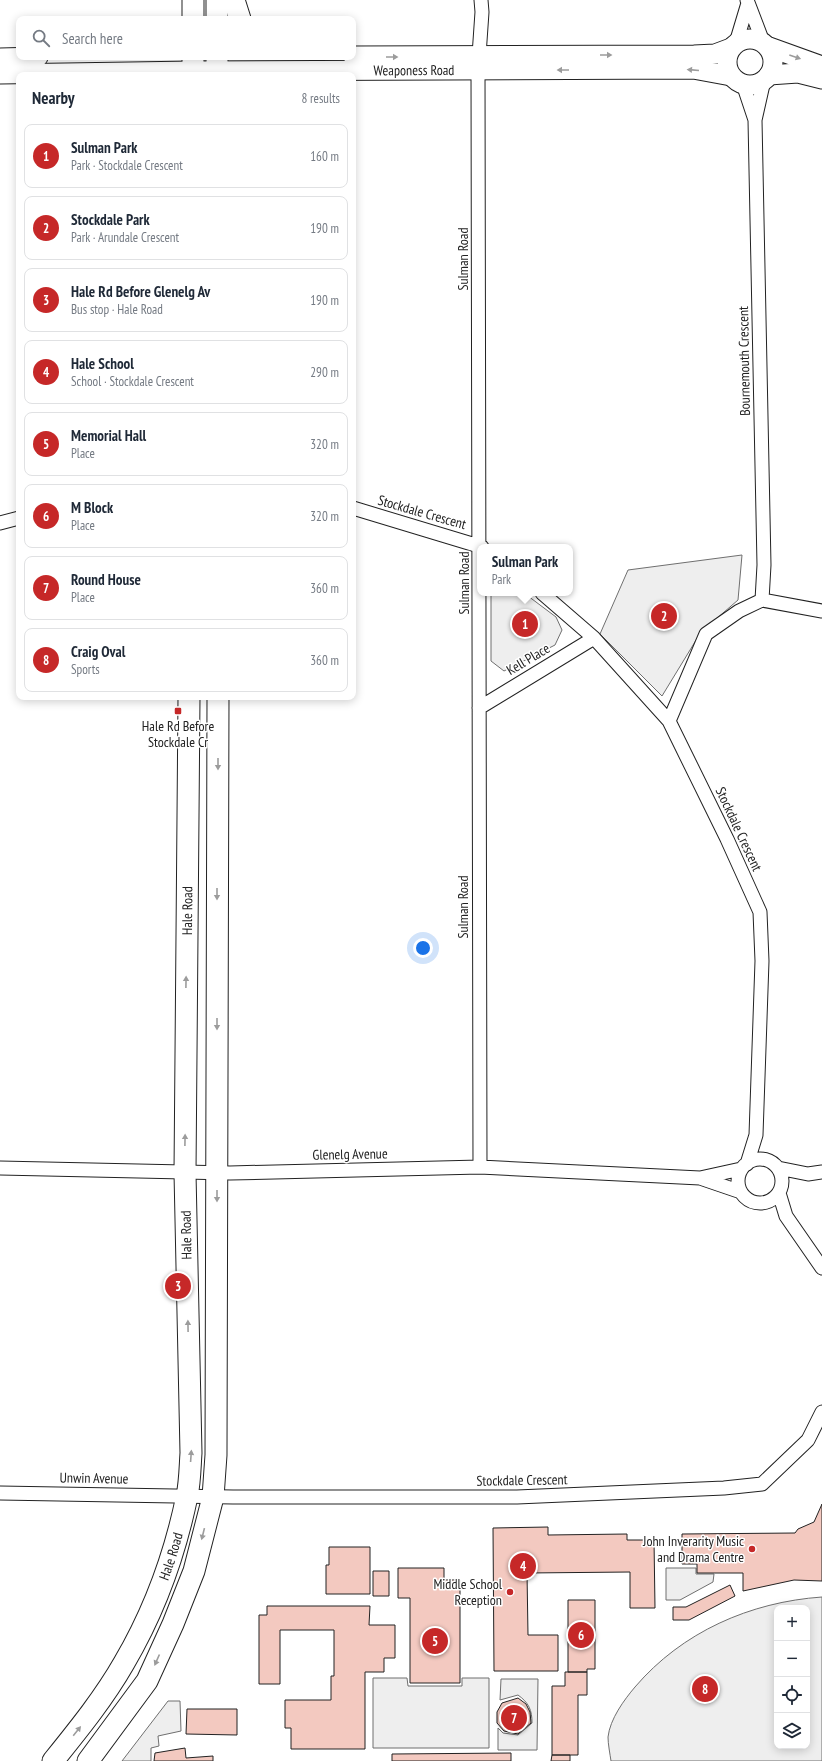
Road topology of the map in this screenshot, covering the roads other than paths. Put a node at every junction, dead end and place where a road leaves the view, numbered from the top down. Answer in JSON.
{"nodes":[{"id":1,"x":193,"y":0,"type":"edge"},
{"id":2,"x":217,"y":0,"type":"edge"},
{"id":3,"x":234,"y":0,"type":"edge"},
{"id":4,"x":481,"y":0,"type":"edge"},
{"id":5,"x":748,"y":2,"type":"edge"},
{"id":6,"x":193,"y":16,"type":"edge"},
{"id":7,"x":217,"y":16,"type":"edge"},
{"id":8,"x":239,"y":16,"type":"edge"},
{"id":9,"x":766,"y":45,"type":"junction"},
{"id":10,"x":733,"y":46,"type":"junction"},
{"id":11,"x":356,"y":56,"type":"edge"},
{"id":12,"x":0,"y":58,"type":"edge"},
{"id":13,"x":16,"y":58,"type":"edge"},
{"id":14,"x":478,"y":63,"type":"junction"},
{"id":15,"x":822,"y":66,"type":"edge"},
{"id":16,"x":193,"y":68,"type":"edge"},
{"id":17,"x":217,"y":68,"type":"edge"},
{"id":18,"x":64,"y":72,"type":"edge"},
{"id":19,"x":0,"y":74,"type":"edge"},
{"id":20,"x":16,"y":74,"type":"edge"},
{"id":21,"x":767,"y":78,"type":"junction"},
{"id":22,"x":822,"y":79,"type":"edge"},
{"id":23,"x":737,"y":80,"type":"junction"},
{"id":24,"x":754,"y":120,"type":"junction"},
{"id":25,"x":356,"y":509,"type":"edge"},
{"id":26,"x":16,"y":519,"type":"edge"},
{"id":27,"x":0,"y":523,"type":"edge"},
{"id":28,"x":481,"y":544,"type":"edge"},
{"id":29,"x":477,"y":545,"type":"edge"},
{"id":30,"x":480,"y":596,"type":"edge"},
{"id":31,"x":545,"y":596,"type":"edge"},
{"id":32,"x":762,"y":600,"type":"junction"},
{"id":33,"x":822,"y":611,"type":"edge"},
{"id":34,"x":594,"y":638,"type":"junction"},
{"id":35,"x":189,"y":700,"type":"edge"},
{"id":36,"x":218,"y":700,"type":"edge"},
{"id":37,"x":479,"y":708,"type":"junction"},
{"id":38,"x":668,"y":721,"type":"junction"},
{"id":39,"x":756,"y":1135,"type":"junction"},
{"id":40,"x":765,"y":1160,"type":"junction"},
{"id":41,"x":744,"y":1166,"type":"junction"},
{"id":42,"x":480,"y":1167,"type":"junction"},
{"id":43,"x":0,"y":1168,"type":"edge"},
{"id":44,"x":778,"y":1168,"type":"junction"},
{"id":45,"x":822,"y":1172,"type":"edge"},
{"id":46,"x":185,"y":1173,"type":"junction"},
{"id":47,"x":217,"y":1173,"type":"junction"},
{"id":48,"x":808,"y":1174,"type":"junction"},
{"id":49,"x":700,"y":1178,"type":"junction"},
{"id":50,"x":780,"y":1191,"type":"junction"},
{"id":51,"x":740,"y":1192,"type":"junction"},
{"id":52,"x":761,"y":1204,"type":"junction"},
{"id":53,"x":786,"y":1216,"type":"junction"},
{"id":54,"x":822,"y":1268,"type":"edge"},
{"id":55,"x":822,"y":1412,"type":"edge"},
{"id":56,"x":0,"y":1493,"type":"edge"},
{"id":57,"x":187,"y":1495,"type":"junction"},
{"id":58,"x":213,"y":1497,"type":"junction"},
{"id":59,"x":53,"y":1761,"type":"edge"},
{"id":60,"x":88,"y":1761,"type":"edge"}],
"edges":[{"from":1,"to":6,"type":"main road"},
{"from":2,"to":7,"type":"main road"},
{"from":3,"to":8,"type":"main road"},
{"from":4,"to":14,"type":"street","name":"Sulman Road"},
{"from":5,"to":9,"type":"street"},
{"from":5,"to":10,"type":"street"},
{"from":9,"to":10,"type":"main road"},
{"from":9,"to":15,"type":"main road","one_way":true},
{"from":9,"to":21,"type":"main road"},
{"from":14,"to":10,"type":"main road","name":"Weaponess Road","one_way":true},
{"from":10,"to":23,"type":"main road"},
{"from":11,"to":14,"type":"main road","name":"Weaponess Road","one_way":true},
{"from":12,"to":13,"type":"main road"},
{"from":14,"to":17,"type":"main road","name":"Weaponess Road"},
{"from":23,"to":14,"type":"main road","name":"Weaponess Road","one_way":true},
{"from":14,"to":28,"type":"street","name":"Sulman Road"},
{"from":16,"to":17,"type":"main road","name":"Weaponess Road"},
{"from":16,"to":18,"type":"main road","name":"Weaponess Road"},
{"from":19,"to":20,"type":"main road","name":"Weaponess Road"},
{"from":21,"to":22,"type":"main road"},
{"from":21,"to":23,"type":"main road"},
{"from":21,"to":24,"type":"street","name":"Bournemouth Crescent"},
{"from":23,"to":24,"type":"street","name":"Bournemouth Crescent"},
{"from":24,"to":32,"type":"street","name":"Bournemouth Crescent"},
{"from":25,"to":29,"type":"street","name":"Stockdale Crescent"},
{"from":26,"to":27,"type":"street"},
{"from":30,"to":37,"type":"street","name":"Sulman Road"},
{"from":31,"to":34,"type":"street","name":"Stockdale Crescent"},
{"from":32,"to":33,"type":"street"},
{"from":32,"to":38,"type":"street"},
{"from":34,"to":37,"type":"street","name":"Kell Place"},
{"from":34,"to":38,"type":"street","name":"Stockdale Crescent"},
{"from":46,"to":35,"type":"main road","name":"Hale Road","one_way":true},
{"from":36,"to":47,"type":"main road","name":"Hale Road","one_way":true},
{"from":37,"to":42,"type":"street","name":"Sulman Road"},
{"from":38,"to":39,"type":"street","name":"Stockdale Crescent"},
{"from":39,"to":40,"type":"street","name":"Stockdale Crescent"},
{"from":39,"to":41,"type":"street","name":"Stockdale Crescent"},
{"from":40,"to":41,"type":"street","name":"Glenelg Avenue"},
{"from":40,"to":44,"type":"street"},
{"from":41,"to":49,"type":"street","name":"Glenelg Avenue"},
{"from":41,"to":51,"type":"street"},
{"from":42,"to":47,"type":"street","name":"Glenelg Avenue"},
{"from":42,"to":49,"type":"street","name":"Glenelg Avenue"},
{"from":43,"to":46,"type":"street","name":"Glenelg Avenue"},
{"from":44,"to":48,"type":"street"},
{"from":44,"to":50,"type":"street"},
{"from":45,"to":48,"type":"street"},
{"from":46,"to":47,"type":"street","name":"Glenelg Avenue"},
{"from":57,"to":46,"type":"main road","name":"Hale Road","one_way":true},
{"from":47,"to":58,"type":"main road","name":"Hale Road","one_way":true},
{"from":48,"to":50,"type":"street"},
{"from":49,"to":51,"type":"street","name":"Glenelg Avenue"},
{"from":50,"to":52,"type":"street"},
{"from":50,"to":53,"type":"street"},
{"from":51,"to":52,"type":"street","name":"Glenelg Avenue"},
{"from":52,"to":53,"type":"street"},
{"from":53,"to":54,"type":"street"},
{"from":55,"to":58,"type":"street","name":"Stockdale Crescent"},
{"from":56,"to":57,"type":"street","name":"Unwin Avenue"},
{"from":57,"to":58,"type":"street","name":"Stockdale Crescent"},
{"from":59,"to":57,"type":"main road","name":"Hale Road","one_way":true},
{"from":58,"to":60,"type":"main road","name":"Hale Road","one_way":true}]}
